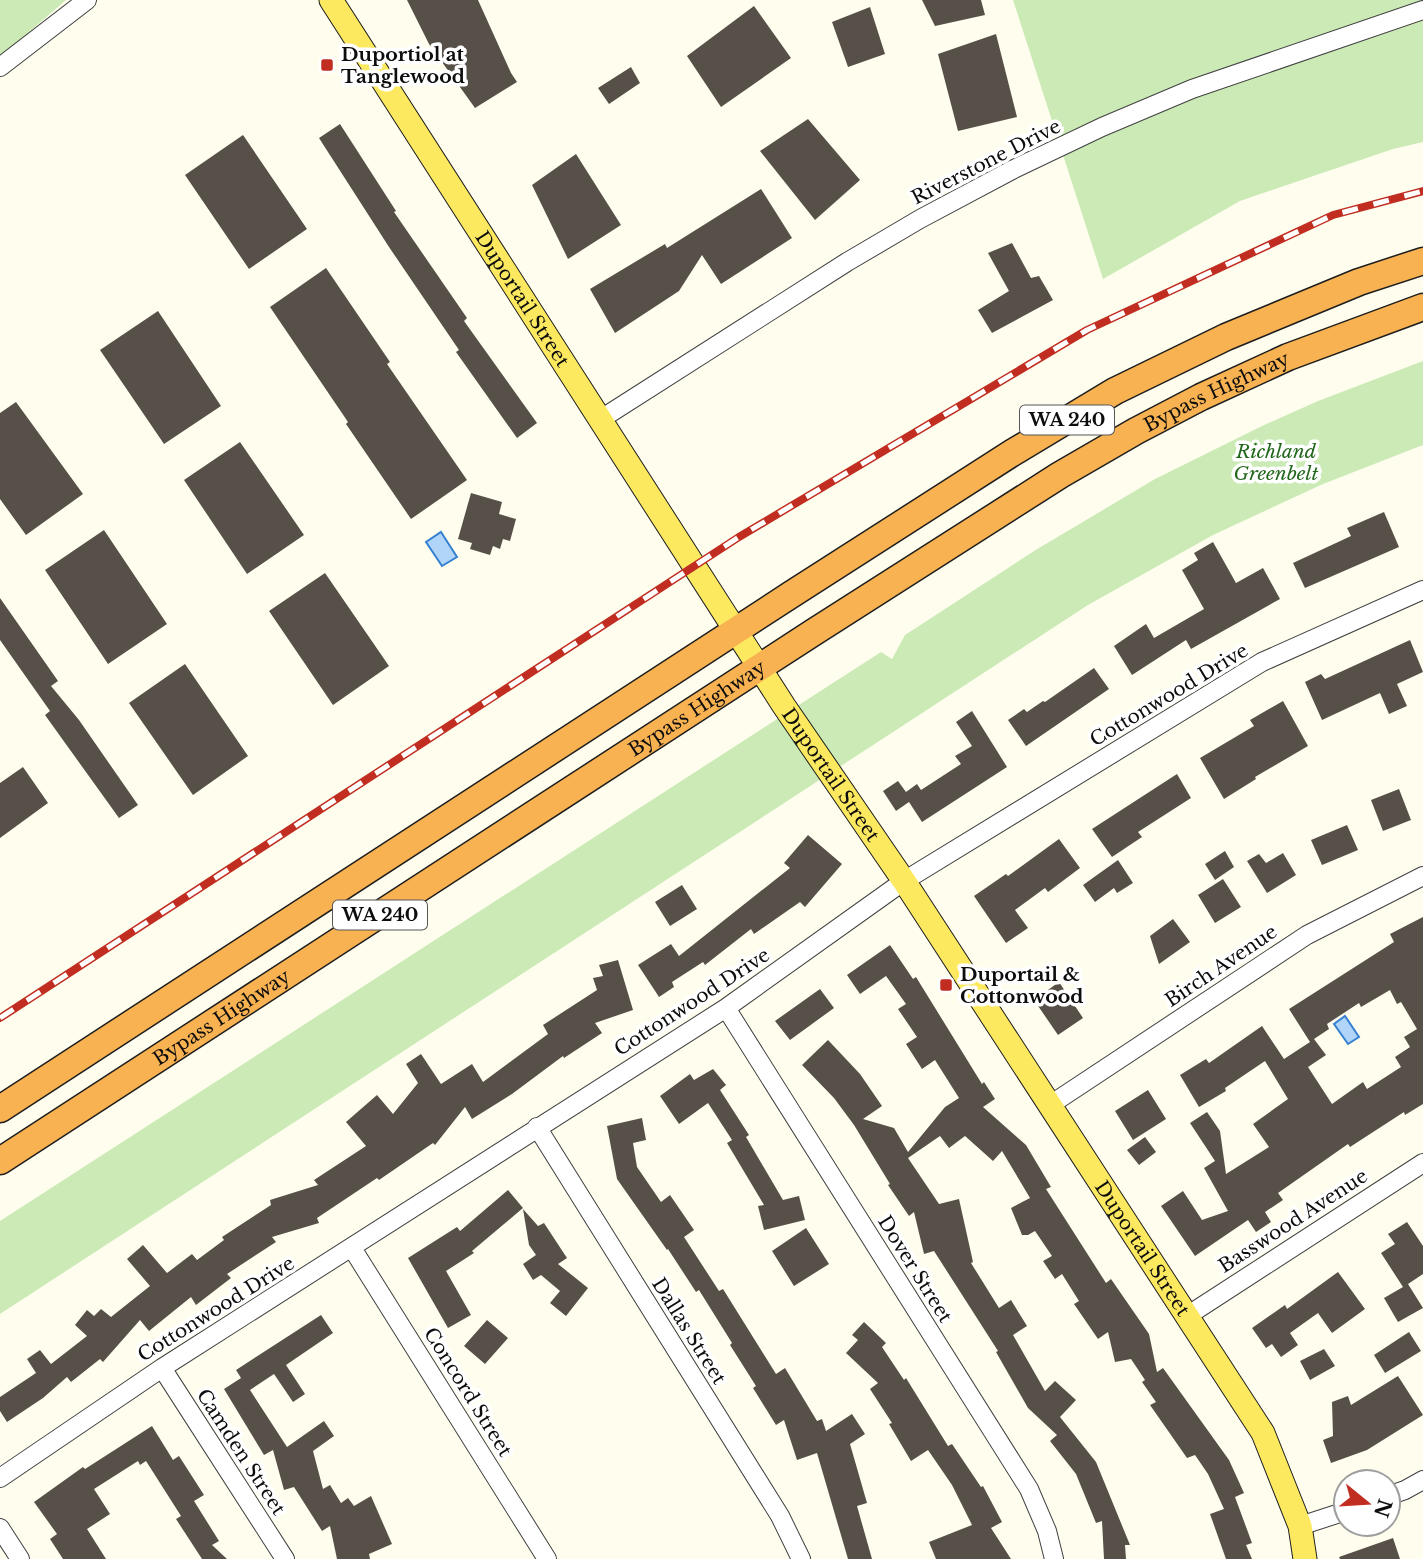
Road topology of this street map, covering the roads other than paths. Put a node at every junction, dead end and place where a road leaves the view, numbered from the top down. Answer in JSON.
{"nodes":[{"id":1,"x":87,"y":0,"type":"edge"},
{"id":2,"x":331,"y":0,"type":"edge"},
{"id":3,"x":1423,"y":10,"type":"edge"},
{"id":4,"x":0,"y":67,"type":"edge"},
{"id":5,"x":1423,"y":261,"type":"edge"},
{"id":6,"x":1423,"y":307,"type":"edge"},
{"id":7,"x":601,"y":419,"type":"junction"},
{"id":8,"x":1423,"y":590,"type":"edge"},
{"id":9,"x":737,"y":630,"type":"junction"},
{"id":10,"x":760,"y":667,"type":"junction"},
{"id":11,"x":1423,"y":876,"type":"edge"},
{"id":12,"x":904,"y":881,"type":"junction"},
{"id":13,"x":726,"y":1008,"type":"junction"},
{"id":14,"x":1050,"y":1105,"type":"junction"},
{"id":15,"x":0,"y":1109,"type":"edge"},
{"id":16,"x":537,"y":1127,"type":"junction"},
{"id":17,"x":0,"y":1161,"type":"edge"},
{"id":18,"x":1423,"y":1163,"type":"edge"},
{"id":19,"x":352,"y":1248,"type":"junction"},
{"id":20,"x":1187,"y":1315,"type":"junction"},
{"id":21,"x":162,"y":1368,"type":"junction"},
{"id":22,"x":0,"y":1478,"type":"edge"},
{"id":23,"x":1423,"y":1480,"type":"edge"},
{"id":24,"x":1402,"y":1491,"type":"edge"},
{"id":25,"x":1332,"y":1516,"type":"edge"},
{"id":26,"x":1300,"y":1527,"type":"junction"},
{"id":27,"x":0,"y":1528,"type":"edge"},
{"id":28,"x":20,"y":1559,"type":"edge"},
{"id":29,"x":285,"y":1559,"type":"edge"},
{"id":30,"x":547,"y":1559,"type":"edge"},
{"id":31,"x":800,"y":1559,"type":"edge"},
{"id":32,"x":1054,"y":1559,"type":"edge"},
{"id":33,"x":1305,"y":1559,"type":"edge"}],
"edges":[{"from":1,"to":4,"type":"street"},
{"from":2,"to":7,"type":"main road","name":"Duportail Street"},
{"from":3,"to":7,"type":"street","name":"Riverstone Drive"},
{"from":5,"to":9,"type":"highway","number":"WA 240"},
{"from":6,"to":10,"type":"highway","name":"Bypass Highway","number":"WA 240"},
{"from":7,"to":9,"type":"main road","name":"Duportail Street"},
{"from":8,"to":12,"type":"street","name":"Cottonwood Drive"},
{"from":9,"to":10,"type":"main road","name":"Duportail Street"},
{"from":9,"to":15,"type":"highway","number":"WA 240"},
{"from":10,"to":12,"type":"main road","name":"Duportail Street"},
{"from":10,"to":17,"type":"highway","name":"Bypass Highway","number":"WA 240"},
{"from":11,"to":14,"type":"street","name":"Birch Avenue"},
{"from":12,"to":13,"type":"street","name":"Cottonwood Drive"},
{"from":12,"to":14,"type":"main road","name":"Duportail Street"},
{"from":13,"to":16,"type":"street","name":"Cottonwood Drive"},
{"from":13,"to":32,"type":"street","name":"Dover Street"},
{"from":14,"to":20,"type":"main road","name":"Duportail Street"},
{"from":16,"to":19,"type":"street","name":"Cottonwood Drive"},
{"from":16,"to":31,"type":"street","name":"Dallas Street"},
{"from":18,"to":20,"type":"street","name":"Basswood Avenue"},
{"from":19,"to":21,"type":"street","name":"Cottonwood Drive"},
{"from":19,"to":30,"type":"street","name":"Concord Street"},
{"from":20,"to":26,"type":"main road","name":"Duportail Street"},
{"from":21,"to":22,"type":"street","name":"Cottonwood Drive"},
{"from":21,"to":29,"type":"street","name":"Camden Street"},
{"from":23,"to":24,"type":"street"},
{"from":25,"to":26,"type":"street"},
{"from":26,"to":33,"type":"main road","name":"Duportail Street"},
{"from":27,"to":28,"type":"street"}]}
